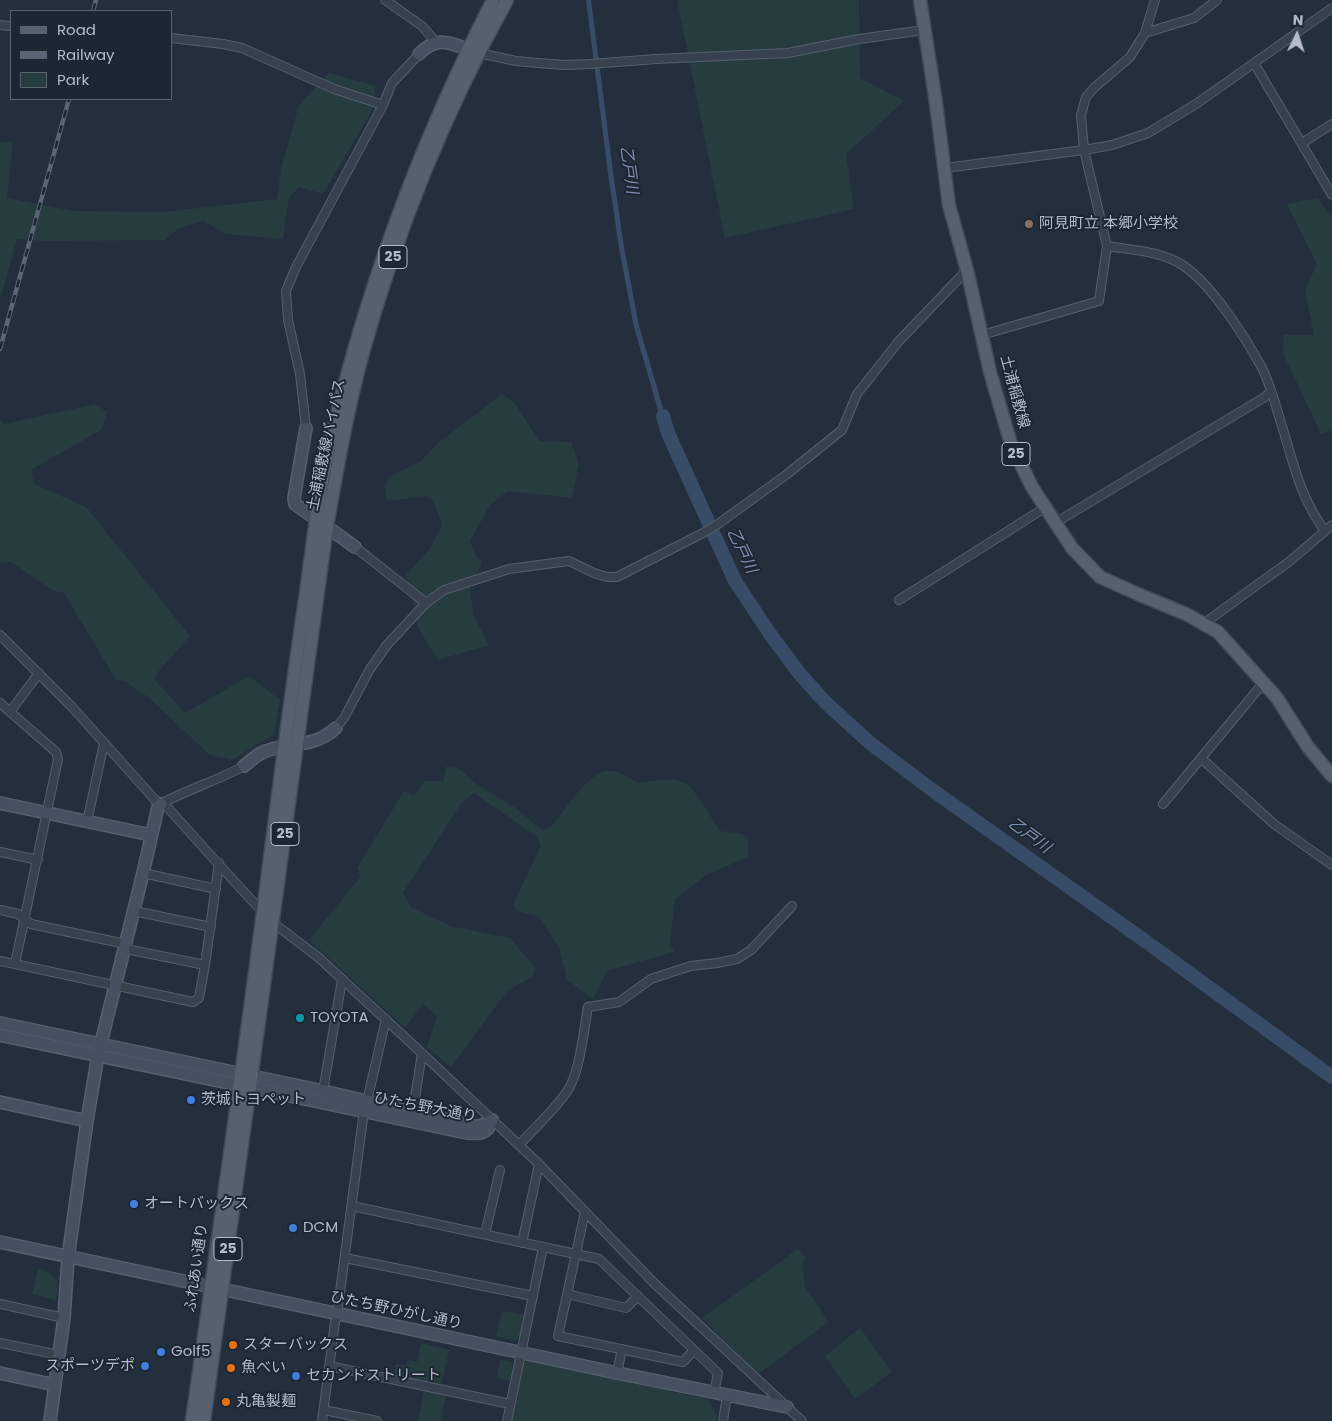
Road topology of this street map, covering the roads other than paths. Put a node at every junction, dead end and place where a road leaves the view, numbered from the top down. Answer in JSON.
{"nodes":[{"id":1,"x":385,"y":0,"type":"edge"},
{"id":2,"x":492,"y":0,"type":"edge"},
{"id":3,"x":507,"y":0,"type":"edge"},
{"id":4,"x":920,"y":0,"type":"edge"},
{"id":5,"x":1155,"y":0,"type":"edge"},
{"id":6,"x":1217,"y":0,"type":"edge"},
{"id":7,"x":1332,"y":8,"type":"edge"},
{"id":8,"x":924,"y":30,"type":"junction"},
{"id":9,"x":1145,"y":34,"type":"junction"},
{"id":10,"x":172,"y":38,"type":"edge"},
{"id":11,"x":436,"y":42,"type":"junction"},
{"id":12,"x":473,"y":51,"type":"junction"},
{"id":13,"x":419,"y":54,"type":"joint"},
{"id":14,"x":1254,"y":63,"type":"junction"},
{"id":15,"x":383,"y":105,"type":"junction"},
{"id":16,"x":1332,"y":124,"type":"edge"},
{"id":17,"x":1302,"y":143,"type":"junction"},
{"id":18,"x":1084,"y":150,"type":"junction"},
{"id":19,"x":945,"y":168,"type":"junction"},
{"id":20,"x":1332,"y":195,"type":"edge"},
{"id":21,"x":1107,"y":246,"type":"junction"},
{"id":22,"x":967,"y":270,"type":"junction"},
{"id":23,"x":982,"y":335,"type":"junction"},
{"id":24,"x":1271,"y":391,"type":"junction"},
{"id":25,"x":306,"y":428,"type":"joint"},
{"id":26,"x":1046,"y":508,"type":"junction"},
{"id":27,"x":322,"y":523,"type":"junction"},
{"id":28,"x":1055,"y":523,"type":"junction"},
{"id":29,"x":1332,"y":524,"type":"edge"},
{"id":30,"x":1325,"y":531,"type":"junction"},
{"id":31,"x":355,"y":547,"type":"joint"},
{"id":32,"x":899,"y":600,"type":"dead end"},
{"id":33,"x":426,"y":602,"type":"junction"},
{"id":34,"x":1203,"y":624,"type":"junction"},
{"id":35,"x":0,"y":635,"type":"edge"},
{"id":36,"x":39,"y":673,"type":"junction"},
{"id":37,"x":1264,"y":682,"type":"junction"},
{"id":38,"x":0,"y":703,"type":"edge"},
{"id":39,"x":10,"y":712,"type":"junction"},
{"id":40,"x":336,"y":728,"type":"joint"},
{"id":41,"x":104,"y":743,"type":"junction"},
{"id":42,"x":298,"y":745,"type":"junction"},
{"id":43,"x":284,"y":747,"type":"junction"},
{"id":44,"x":1202,"y":759,"type":"junction"},
{"id":45,"x":244,"y":766,"type":"joint"},
{"id":46,"x":1332,"y":776,"type":"edge"},
{"id":47,"x":0,"y":803,"type":"edge"},
{"id":48,"x":161,"y":804,"type":"junction"},
{"id":49,"x":1163,"y":804,"type":"dead end"},
{"id":50,"x":47,"y":813,"type":"junction"},
{"id":51,"x":88,"y":822,"type":"junction"},
{"id":52,"x":151,"y":835,"type":"junction"},
{"id":53,"x":0,"y":852,"type":"edge"},
{"id":54,"x":38,"y":860,"type":"junction"},
{"id":55,"x":219,"y":863,"type":"junction"},
{"id":56,"x":1332,"y":865,"type":"edge"},
{"id":57,"x":143,"y":873,"type":"junction"},
{"id":58,"x":216,"y":888,"type":"junction"},
{"id":59,"x":792,"y":906,"type":"dead end"},
{"id":60,"x":0,"y":910,"type":"edge"},
{"id":61,"x":134,"y":911,"type":"junction"},
{"id":62,"x":263,"y":912,"type":"junction"},
{"id":63,"x":25,"y":920,"type":"junction"},
{"id":64,"x":272,"y":922,"type":"junction"},
{"id":65,"x":211,"y":926,"type":"junction"},
{"id":66,"x":125,"y":946,"type":"junction"},
{"id":67,"x":0,"y":961,"type":"edge"},
{"id":68,"x":15,"y":964,"type":"junction"},
{"id":69,"x":205,"y":966,"type":"junction"},
{"id":70,"x":342,"y":980,"type":"junction"},
{"id":71,"x":115,"y":986,"type":"junction"},
{"id":72,"x":386,"y":1019,"type":"junction"},
{"id":73,"x":0,"y":1023,"type":"edge"},
{"id":74,"x":0,"y":1034,"type":"edge"},
{"id":75,"x":100,"y":1050,"type":"junction"},
{"id":76,"x":422,"y":1053,"type":"junction"},
{"id":77,"x":245,"y":1081,"type":"junction"},
{"id":78,"x":323,"y":1091,"type":"junction"},
{"id":79,"x":0,"y":1102,"type":"edge"},
{"id":80,"x":366,"y":1106,"type":"junction"},
{"id":81,"x":413,"y":1111,"type":"junction"},
{"id":82,"x":492,"y":1120,"type":"junction"},
{"id":83,"x":87,"y":1121,"type":"junction"},
{"id":84,"x":519,"y":1145,"type":"junction"},
{"id":85,"x":539,"y":1164,"type":"junction"},
{"id":86,"x":500,"y":1170,"type":"dead end"},
{"id":87,"x":352,"y":1206,"type":"junction"},
{"id":88,"x":585,"y":1212,"type":"junction"},
{"id":89,"x":485,"y":1234,"type":"junction"},
{"id":90,"x":0,"y":1242,"type":"edge"},
{"id":91,"x":522,"y":1243,"type":"junction"},
{"id":92,"x":543,"y":1247,"type":"junction"},
{"id":93,"x":576,"y":1254,"type":"junction"},
{"id":94,"x":68,"y":1258,"type":"junction"},
{"id":95,"x":345,"y":1258,"type":"junction"},
{"id":96,"x":216,"y":1288,"type":"junction"},
{"id":97,"x":567,"y":1294,"type":"junction"},
{"id":98,"x":533,"y":1296,"type":"junction"},
{"id":99,"x":638,"y":1296,"type":"junction"},
{"id":100,"x":0,"y":1304,"type":"edge"},
{"id":101,"x":338,"y":1314,"type":"junction"},
{"id":102,"x":64,"y":1318,"type":"junction"},
{"id":103,"x":0,"y":1343,"type":"edge"},
{"id":104,"x":622,"y":1349,"type":"junction"},
{"id":105,"x":694,"y":1350,"type":"junction"},
{"id":106,"x":521,"y":1353,"type":"junction"},
{"id":107,"x":59,"y":1355,"type":"junction"},
{"id":108,"x":330,"y":1366,"type":"junction"},
{"id":109,"x":0,"y":1373,"type":"edge"},
{"id":110,"x":617,"y":1374,"type":"junction"},
{"id":111,"x":55,"y":1385,"type":"junction"},
{"id":112,"x":714,"y":1394,"type":"junction"},
{"id":113,"x":727,"y":1396,"type":"junction"},
{"id":114,"x":510,"y":1404,"type":"junction"},
{"id":115,"x":787,"y":1407,"type":"junction"},
{"id":116,"x":324,"y":1410,"type":"junction"},
{"id":117,"x":50,"y":1421,"type":"edge"},
{"id":118,"x":192,"y":1421,"type":"edge"},
{"id":119,"x":204,"y":1421,"type":"edge"},
{"id":120,"x":322,"y":1421,"type":"edge"},
{"id":121,"x":377,"y":1421,"type":"edge"},
{"id":122,"x":507,"y":1421,"type":"edge"},
{"id":123,"x":723,"y":1421,"type":"edge"},
{"id":124,"x":802,"y":1421,"type":"edge"}],
"edges":[{"from":1,"to":11,"type":"street"},
{"from":2,"to":12,"type":"main road","name":"土浦稲敷線バイパス","number":"25"},
{"from":3,"to":12,"type":"main road","name":"土浦稲敷線バイパス","number":"25"},
{"from":4,"to":8,"type":"main road","name":"土浦稲敷線","number":"25"},
{"from":5,"to":9,"type":"street"},
{"from":6,"to":9,"type":"street"},
{"from":7,"to":14,"type":"street"},
{"from":8,"to":12,"type":"street"},
{"from":8,"to":19,"type":"main road","name":"土浦稲敷線","number":"25"},
{"from":9,"to":18,"type":"street"},
{"from":10,"to":15,"type":"street"},
{"from":11,"to":12,"type":"street"},
{"from":11,"to":13,"type":"street"},
{"from":12,"to":27,"type":"main road","name":"土浦稲敷線バイパス","number":"25"},
{"from":13,"to":15,"type":"street"},
{"from":14,"to":17,"type":"street"},
{"from":14,"to":18,"type":"street"},
{"from":15,"to":25,"type":"street"},
{"from":16,"to":17,"type":"street"},
{"from":17,"to":20,"type":"street"},
{"from":18,"to":19,"type":"street"},
{"from":18,"to":21,"type":"street"},
{"from":19,"to":22,"type":"main road","name":"土浦稲敷線","number":"25"},
{"from":21,"to":23,"type":"street"},
{"from":21,"to":24,"type":"street"},
{"from":22,"to":23,"type":"main road","name":"土浦稲敷線","number":"25"},
{"from":22,"to":33,"type":"street"},
{"from":23,"to":26,"type":"main road","name":"土浦稲敷線","number":"25"},
{"from":24,"to":28,"type":"street"},
{"from":24,"to":30,"type":"street"},
{"from":25,"to":27,"type":"street"},
{"from":26,"to":28,"type":"main road","name":"土浦稲敷線","number":"25"},
{"from":26,"to":32,"type":"street"},
{"from":27,"to":31,"type":"street"},
{"from":27,"to":42,"type":"main road","name":"土浦稲敷線バイパス","number":"25"},
{"from":27,"to":43,"type":"main road","name":"土浦稲敷線バイパス","number":"25"},
{"from":28,"to":34,"type":"main road","name":"土浦稲敷線","number":"25"},
{"from":29,"to":30,"type":"street"},
{"from":30,"to":34,"type":"street"},
{"from":31,"to":33,"type":"street"},
{"from":33,"to":40,"type":"street"},
{"from":34,"to":37,"type":"main road","name":"土浦稲敷線","number":"25"},
{"from":35,"to":36,"type":"street"},
{"from":36,"to":39,"type":"street"},
{"from":36,"to":41,"type":"street"},
{"from":37,"to":44,"type":"street"},
{"from":37,"to":46,"type":"main road","name":"土浦稲敷線","number":"25"},
{"from":38,"to":39,"type":"street"},
{"from":39,"to":50,"type":"street"},
{"from":40,"to":42,"type":"street"},
{"from":41,"to":48,"type":"street"},
{"from":41,"to":51,"type":"street"},
{"from":42,"to":43,"type":"street"},
{"from":42,"to":64,"type":"main road","name":"土浦稲敷線バイパス","number":"25"},
{"from":43,"to":45,"type":"street"},
{"from":43,"to":62,"type":"main road","name":"土浦稲敷線バイパス","number":"25"},
{"from":44,"to":49,"type":"street"},
{"from":44,"to":56,"type":"street"},
{"from":45,"to":48,"type":"street"},
{"from":47,"to":50,"type":"street"},
{"from":48,"to":52,"type":"street"},
{"from":48,"to":55,"type":"street"},
{"from":50,"to":51,"type":"street"},
{"from":50,"to":54,"type":"street"},
{"from":51,"to":52,"type":"street"},
{"from":52,"to":57,"type":"street"},
{"from":53,"to":54,"type":"street"},
{"from":54,"to":63,"type":"street"},
{"from":55,"to":58,"type":"street"},
{"from":55,"to":62,"type":"street"},
{"from":57,"to":58,"type":"street"},
{"from":57,"to":61,"type":"street"},
{"from":58,"to":65,"type":"street"},
{"from":59,"to":84,"type":"street"},
{"from":60,"to":63,"type":"street"},
{"from":61,"to":65,"type":"street"},
{"from":61,"to":66,"type":"street"},
{"from":62,"to":77,"type":"main road","name":"ふれあい通り","number":"25"},
{"from":63,"to":66,"type":"street"},
{"from":63,"to":68,"type":"street"},
{"from":64,"to":70,"type":"street"},
{"from":64,"to":77,"type":"main road","name":"ふれあい通り","number":"25"},
{"from":65,"to":69,"type":"street"},
{"from":66,"to":69,"type":"street"},
{"from":66,"to":71,"type":"street"},
{"from":67,"to":68,"type":"street"},
{"from":68,"to":71,"type":"street"},
{"from":69,"to":71,"type":"street"},
{"from":70,"to":72,"type":"street"},
{"from":70,"to":78,"type":"street"},
{"from":71,"to":75,"type":"street"},
{"from":72,"to":76,"type":"street"},
{"from":72,"to":80,"type":"street"},
{"from":73,"to":75,"type":"street","name":"ひたち野大通り"},
{"from":74,"to":75,"type":"street","name":"ひたち野大通り"},
{"from":75,"to":77,"type":"street","name":"ひたち野大通り"},
{"from":75,"to":83,"type":"street"},
{"from":76,"to":81,"type":"street"},
{"from":76,"to":82,"type":"street"},
{"from":77,"to":78,"type":"street","name":"ひたち野大通り"},
{"from":77,"to":80,"type":"street","name":"ひたち野大通り"},
{"from":77,"to":96,"type":"main road","name":"ふれあい通り","number":"25"},
{"from":78,"to":80,"type":"street","name":"ひたち野大通り"},
{"from":79,"to":83,"type":"street"},
{"from":80,"to":81,"type":"street","name":"ひたち野大通り"},
{"from":80,"to":82,"type":"street","name":"ひたち野大通り"},
{"from":80,"to":87,"type":"street"},
{"from":81,"to":82,"type":"street","name":"ひたち野大通り"},
{"from":82,"to":84,"type":"street"},
{"from":83,"to":94,"type":"street"},
{"from":84,"to":85,"type":"street"},
{"from":85,"to":88,"type":"street"},
{"from":85,"to":91,"type":"street"},
{"from":86,"to":89,"type":"street"},
{"from":87,"to":89,"type":"street"},
{"from":87,"to":95,"type":"street"},
{"from":88,"to":93,"type":"street"},
{"from":88,"to":115,"type":"street"},
{"from":89,"to":91,"type":"street"},
{"from":90,"to":94,"type":"street","name":"ひたち野ひがし通り"},
{"from":91,"to":92,"type":"street"},
{"from":92,"to":93,"type":"street"},
{"from":92,"to":98,"type":"street"},
{"from":93,"to":97,"type":"street"},
{"from":93,"to":99,"type":"street"},
{"from":94,"to":96,"type":"street","name":"ひたち野ひがし通り"},
{"from":94,"to":102,"type":"street"},
{"from":95,"to":98,"type":"street"},
{"from":95,"to":101,"type":"street"},
{"from":96,"to":101,"type":"street","name":"ひたち野ひがし通り"},
{"from":96,"to":118,"type":"main road","name":"ふれあい通り","number":"25"},
{"from":96,"to":119,"type":"main road","name":"ふれあい通り","number":"25"},
{"from":97,"to":99,"type":"street"},
{"from":97,"to":104,"type":"street"},
{"from":98,"to":106,"type":"street"},
{"from":99,"to":105,"type":"street"},
{"from":100,"to":102,"type":"street"},
{"from":101,"to":106,"type":"street","name":"ひたち野ひがし通り"},
{"from":101,"to":108,"type":"street"},
{"from":102,"to":107,"type":"street"},
{"from":103,"to":107,"type":"street"},
{"from":104,"to":105,"type":"street"},
{"from":104,"to":110,"type":"street"},
{"from":105,"to":112,"type":"street"},
{"from":106,"to":110,"type":"street","name":"ひたち野ひがし通り"},
{"from":106,"to":114,"type":"street"},
{"from":107,"to":111,"type":"street"},
{"from":108,"to":114,"type":"street"},
{"from":108,"to":116,"type":"street"},
{"from":109,"to":111,"type":"street"},
{"from":110,"to":112,"type":"street","name":"ひたち野ひがし通り"},
{"from":111,"to":117,"type":"street"},
{"from":112,"to":113,"type":"street","name":"ひたち野ひがし通り"},
{"from":113,"to":115,"type":"street","name":"ひたち野ひがし通り"},
{"from":113,"to":123,"type":"street"},
{"from":114,"to":122,"type":"street"},
{"from":115,"to":124,"type":"street"},
{"from":116,"to":120,"type":"street"},
{"from":116,"to":121,"type":"street"}]}
